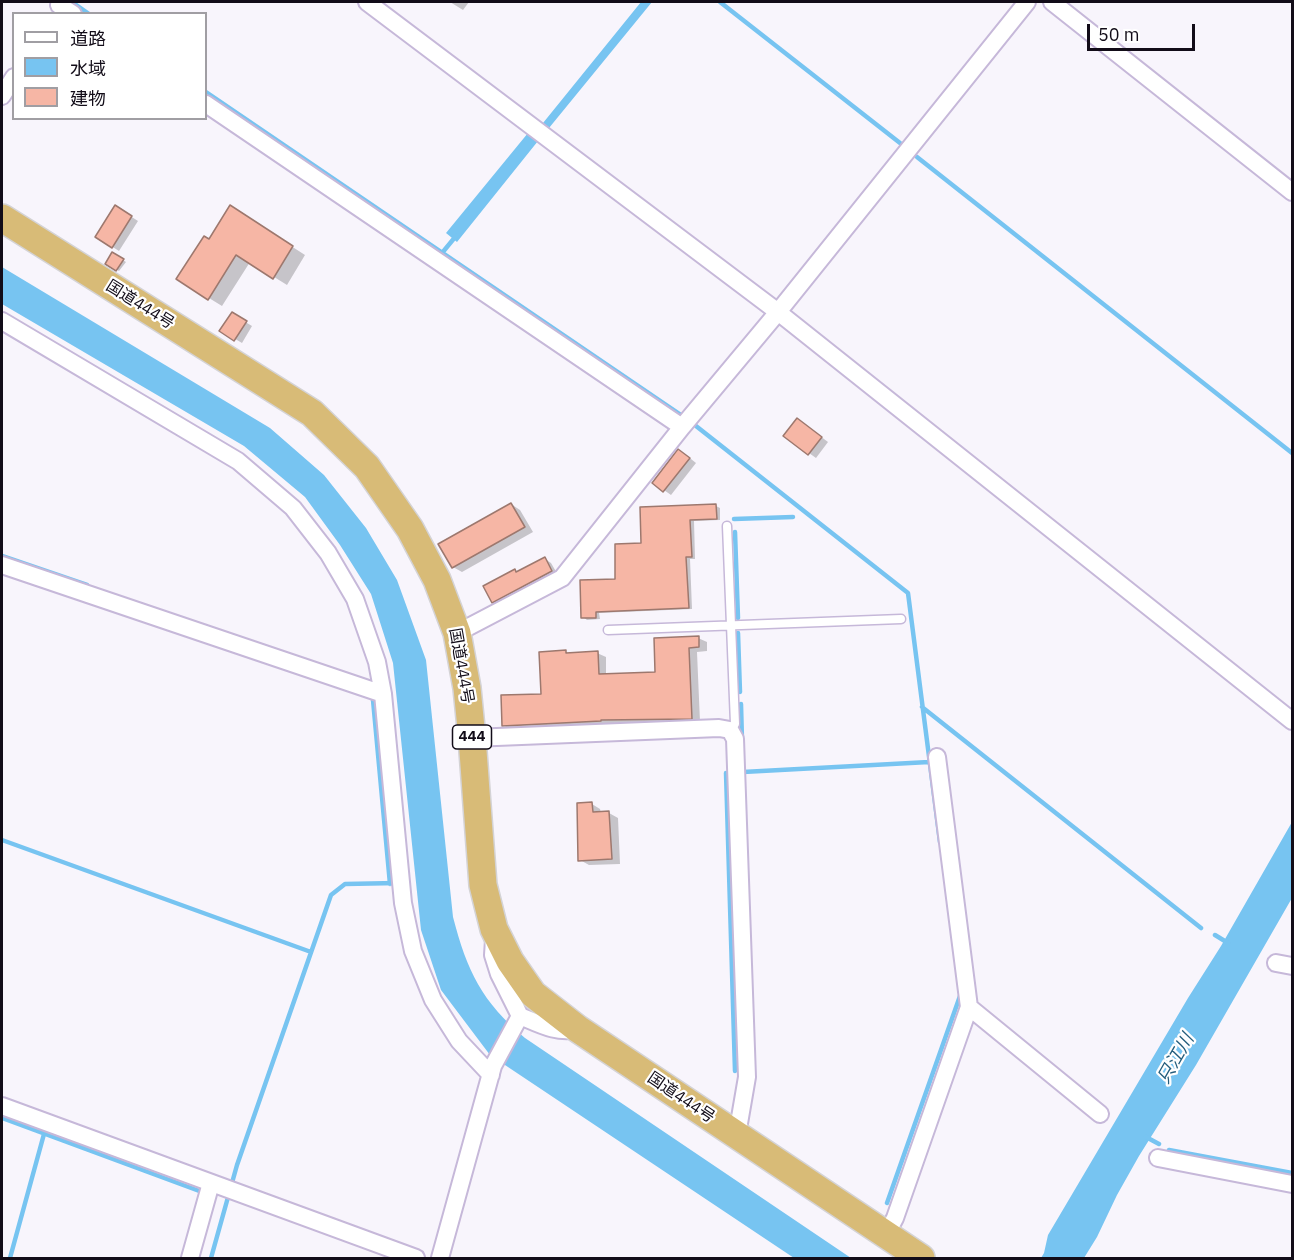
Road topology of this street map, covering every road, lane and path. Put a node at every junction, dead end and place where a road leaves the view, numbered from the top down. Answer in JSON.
{"nodes":[{"id":1,"x":367,"y":2,"type":"edge"},
{"id":2,"x":1027,"y":2,"type":"edge"},
{"id":3,"x":1052,"y":2,"type":"edge"},
{"id":4,"x":12,"y":80,"type":"edge"},
{"id":5,"x":2,"y":96,"type":"edge"},
{"id":6,"x":207,"y":105,"type":"edge"},
{"id":7,"x":1293,"y":192,"type":"edge"},
{"id":8,"x":2,"y":218,"type":"edge"},
{"id":9,"x":778,"y":312,"type":"junction"},
{"id":10,"x":2,"y":321,"type":"edge"},
{"id":11,"x":682,"y":427,"type":"junction"},
{"id":12,"x":727,"y":526,"type":"dead end"},
{"id":13,"x":2,"y":565,"type":"edge"},
{"id":14,"x":901,"y":619,"type":"dead end"},
{"id":15,"x":731,"y":625,"type":"junction"},
{"id":16,"x":608,"y":630,"type":"dead end"},
{"id":17,"x":457,"y":633,"type":"junction"},
{"id":18,"x":382,"y":694,"type":"junction"},
{"id":19,"x":1293,"y":721,"type":"edge"},
{"id":20,"x":730,"y":730,"type":"junction"},
{"id":21,"x":472,"y":738,"type":"junction"},
{"id":22,"x":938,"y":757,"type":"dead end"},
{"id":23,"x":494,"y":929,"type":"junction"},
{"id":24,"x":969,"y":1007,"type":"junction"},
{"id":25,"x":519,"y":1019,"type":"junction"},
{"id":26,"x":578,"y":1029,"type":"junction"},
{"id":27,"x":492,"y":1071,"type":"junction"},
{"id":28,"x":2,"y":1106,"type":"edge"},
{"id":29,"x":1100,"y":1114,"type":"dead end"},
{"id":30,"x":737,"y":1135,"type":"junction"},
{"id":31,"x":1158,"y":1158,"type":"dead end"},
{"id":32,"x":1293,"y":1184,"type":"edge"},
{"id":33,"x":223,"y":1188,"type":"junction"},
{"id":34,"x":886,"y":1235,"type":"junction"},
{"id":35,"x":190,"y":1258,"type":"edge"},
{"id":36,"x":416,"y":1258,"type":"edge"},
{"id":37,"x":440,"y":1258,"type":"edge"},
{"id":38,"x":921,"y":1258,"type":"edge"}],
"edges":[{"from":1,"to":9,"type":"street"},
{"from":2,"to":9,"type":"street"},
{"from":3,"to":7,"type":"street"},
{"from":4,"to":5,"type":"street"},
{"from":6,"to":11,"type":"street"},
{"from":8,"to":17,"type":"highway","name":"国道444号","number":"444"},
{"from":9,"to":11,"type":"street"},
{"from":9,"to":19,"type":"street"},
{"from":10,"to":18,"type":"street"},
{"from":11,"to":17,"type":"street"},
{"from":12,"to":15,"type":"lane"},
{"from":13,"to":18,"type":"street"},
{"from":14,"to":15,"type":"lane"},
{"from":15,"to":16,"type":"lane"},
{"from":15,"to":20,"type":"lane"},
{"from":17,"to":21,"type":"highway","name":"国道444号","number":"444"},
{"from":18,"to":27,"type":"street"},
{"from":20,"to":21,"type":"street"},
{"from":20,"to":30,"type":"street"},
{"from":21,"to":23,"type":"highway","name":"国道444号","number":"444"},
{"from":22,"to":24,"type":"street"},
{"from":23,"to":25,"type":"street"},
{"from":23,"to":26,"type":"highway","name":"国道444号","number":"444"},
{"from":24,"to":29,"type":"street"},
{"from":24,"to":34,"type":"street"},
{"from":25,"to":26,"type":"street"},
{"from":25,"to":27,"type":"street"},
{"from":26,"to":30,"type":"highway","name":"国道444号","number":"444"},
{"from":27,"to":37,"type":"street"},
{"from":28,"to":33,"type":"street"},
{"from":30,"to":34,"type":"highway","name":"国道444号","number":"444"},
{"from":31,"to":32,"type":"street"},
{"from":33,"to":35,"type":"street"},
{"from":33,"to":36,"type":"street"},
{"from":34,"to":38,"type":"highway","name":"国道444号","number":"444"}]}
